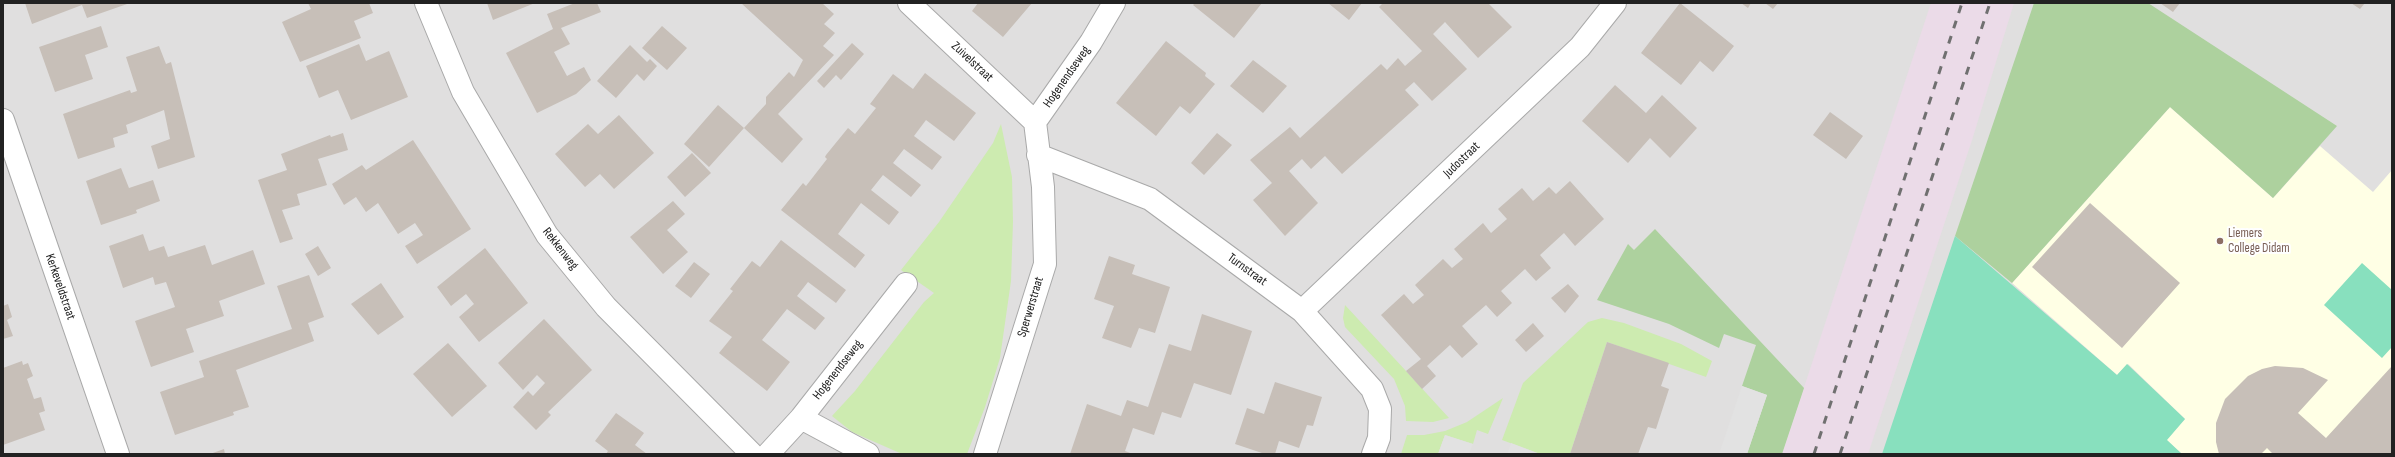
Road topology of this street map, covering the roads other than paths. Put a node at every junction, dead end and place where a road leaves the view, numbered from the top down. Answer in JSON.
{"nodes":[{"id":1,"x":426,"y":3,"type":"edge"},
{"id":2,"x":909,"y":3,"type":"edge"},
{"id":3,"x":1114,"y":3,"type":"edge"},
{"id":4,"x":1615,"y":3,"type":"edge"},
{"id":5,"x":3,"y":120,"type":"edge"},
{"id":6,"x":1036,"y":122,"type":"junction"},
{"id":7,"x":1038,"y":155,"type":"junction"},
{"id":8,"x":906,"y":284,"type":"dead end"},
{"id":9,"x":1302,"y":311,"type":"junction"},
{"id":10,"x":801,"y":418,"type":"junction"},
{"id":11,"x":118,"y":454,"type":"edge"},
{"id":12,"x":752,"y":454,"type":"edge"},
{"id":13,"x":768,"y":454,"type":"edge"},
{"id":14,"x":868,"y":454,"type":"edge"},
{"id":15,"x":985,"y":454,"type":"edge"},
{"id":16,"x":1373,"y":454,"type":"edge"}],
"edges":[{"from":1,"to":12,"type":"street","name":"Rekkenweg"},
{"from":2,"to":6,"type":"street","name":"Zuivelstraat"},
{"from":3,"to":6,"type":"street","name":"Hogenendseweg"},
{"from":4,"to":9,"type":"street","name":"Judostraat"},
{"from":5,"to":11,"type":"street","name":"Kerkeveldstraat"},
{"from":6,"to":7,"type":"street","name":"Hogenendseweg"},
{"from":7,"to":9,"type":"street","name":"Turnstraat"},
{"from":7,"to":15,"type":"street","name":"Sperwerstraat"},
{"from":8,"to":10,"type":"street","name":"Hogenendseweg"},
{"from":9,"to":16,"type":"street","name":"Turnstraat"},
{"from":10,"to":13,"type":"street","name":"Hogenendseweg"},
{"from":10,"to":14,"type":"street"}]}
